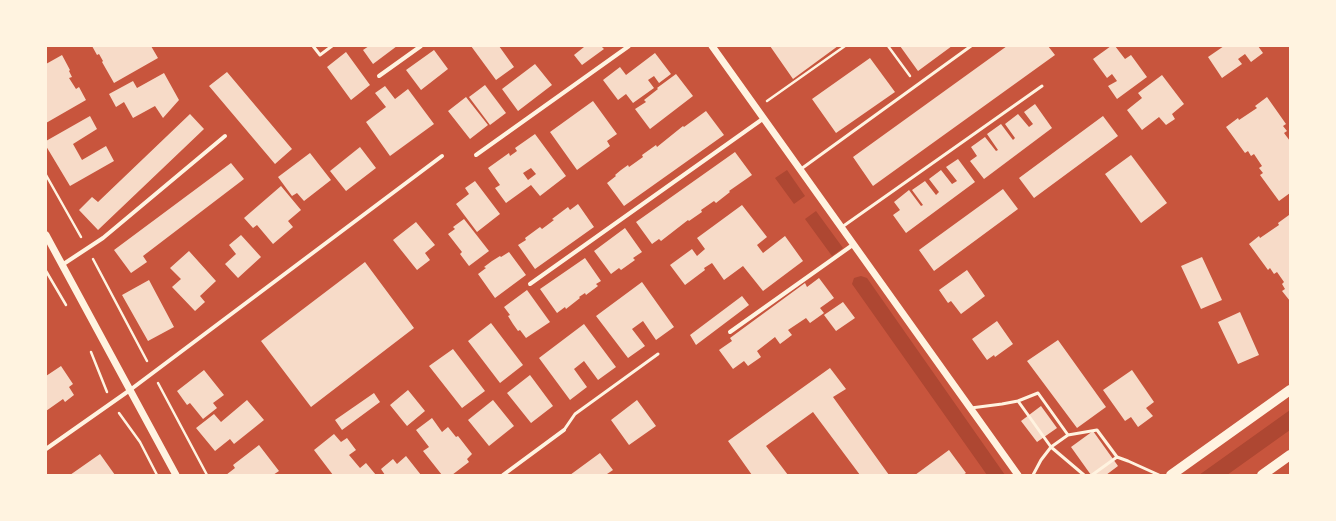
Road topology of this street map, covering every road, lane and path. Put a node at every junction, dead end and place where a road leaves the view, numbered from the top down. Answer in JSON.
{"nodes":[{"id":1,"x":313,"y":46,"type":"edge"},
{"id":2,"x":332,"y":46,"type":"edge"},
{"id":3,"x":420,"y":46,"type":"edge"},
{"id":4,"x":629,"y":46,"type":"edge"},
{"id":5,"x":712,"y":46,"type":"edge"},
{"id":6,"x":845,"y":46,"type":"edge"},
{"id":7,"x":888,"y":46,"type":"edge"},
{"id":8,"x":971,"y":46,"type":"edge"},
{"id":9,"x":379,"y":76,"type":"dead end"},
{"id":10,"x":916,"y":84,"type":"junction"},
{"id":11,"x":1042,"y":86,"type":"dead end"},
{"id":12,"x":757,"y":108,"type":"junction"},
{"id":13,"x":764,"y":118,"type":"junction"},
{"id":14,"x":225,"y":136,"type":"dead end"},
{"id":15,"x":476,"y":154,"type":"dead end"},
{"id":16,"x":442,"y":156,"type":"dead end"},
{"id":17,"x":800,"y":169,"type":"junction"},
{"id":18,"x":46,"y":175,"type":"edge"},
{"id":19,"x":842,"y":227,"type":"junction"},
{"id":20,"x":46,"y":235,"type":"edge"},
{"id":21,"x":854,"y":244,"type":"junction"},
{"id":22,"x":87,"y":249,"type":"junction"},
{"id":23,"x":62,"y":265,"type":"junction"},
{"id":24,"x":46,"y":271,"type":"edge"},
{"id":25,"x":530,"y":284,"type":"dead end"},
{"id":26,"x":69,"y":311,"type":"dead end"},
{"id":27,"x":730,"y":332,"type":"dead end"},
{"id":28,"x":88,"y":345,"type":"dead end"},
{"id":29,"x":658,"y":354,"type":"dead end"},
{"id":30,"x":153,"y":373,"type":"junction"},
{"id":31,"x":130,"y":390,"type":"junction"},
{"id":32,"x":1290,"y":390,"type":"edge"},
{"id":33,"x":1018,"y":401,"type":"junction"},
{"id":34,"x":112,"y":403,"type":"junction"},
{"id":35,"x":971,"y":408,"type":"junction"},
{"id":36,"x":564,"y":430,"type":"joint"},
{"id":37,"x":1068,"y":435,"type":"junction"},
{"id":38,"x":1051,"y":446,"type":"junction"},
{"id":39,"x":46,"y":449,"type":"edge"},
{"id":40,"x":1290,"y":455,"type":"edge"},
{"id":41,"x":1118,"y":457,"type":"junction"},
{"id":42,"x":157,"y":475,"type":"edge"},
{"id":43,"x":176,"y":475,"type":"edge"},
{"id":44,"x":208,"y":475,"type":"edge"},
{"id":45,"x":503,"y":475,"type":"edge"},
{"id":46,"x":1018,"y":475,"type":"edge"},
{"id":47,"x":1032,"y":475,"type":"edge"},
{"id":48,"x":1084,"y":475,"type":"edge"},
{"id":49,"x":1092,"y":475,"type":"edge"},
{"id":50,"x":1159,"y":475,"type":"edge"},
{"id":51,"x":1171,"y":475,"type":"edge"},
{"id":52,"x":1262,"y":475,"type":"edge"}],
"edges":[{"from":1,"to":2,"type":"lane"},
{"from":3,"to":9,"type":"street"},
{"from":4,"to":15,"type":"street"},
{"from":5,"to":12,"type":"street"},
{"from":6,"to":12,"type":"path"},
{"from":7,"to":10,"type":"path"},
{"from":8,"to":10,"type":"lane"},
{"from":10,"to":17,"type":"lane"},
{"from":11,"to":19,"type":"lane"},
{"from":12,"to":13,"type":"street"},
{"from":13,"to":17,"type":"street"},
{"from":13,"to":25,"type":"street"},
{"from":14,"to":22,"type":"street"},
{"from":16,"to":30,"type":"street"},
{"from":17,"to":19,"type":"street"},
{"from":18,"to":22,"type":"path"},
{"from":19,"to":21,"type":"street"},
{"from":20,"to":23,"type":"street"},
{"from":21,"to":27,"type":"street"},
{"from":21,"to":35,"type":"street"},
{"from":22,"to":23,"type":"street"},
{"from":22,"to":30,"type":"path"},
{"from":23,"to":31,"type":"street"},
{"from":24,"to":26,"type":"path"},
{"from":28,"to":34,"type":"path"},
{"from":29,"to":36,"type":"lane"},
{"from":30,"to":31,"type":"street"},
{"from":30,"to":44,"type":"path"},
{"from":31,"to":34,"type":"street"},
{"from":31,"to":43,"type":"street"},
{"from":32,"to":51,"type":"main road"},
{"from":33,"to":35,"type":"lane"},
{"from":33,"to":37,"type":"lane"},
{"from":33,"to":38,"type":"lane"},
{"from":34,"to":39,"type":"street"},
{"from":34,"to":42,"type":"path"},
{"from":35,"to":46,"type":"street"},
{"from":36,"to":45,"type":"street"},
{"from":37,"to":38,"type":"lane"},
{"from":37,"to":41,"type":"lane"},
{"from":38,"to":47,"type":"lane"},
{"from":38,"to":48,"type":"lane"},
{"from":40,"to":52,"type":"main road"},
{"from":41,"to":49,"type":"lane"},
{"from":41,"to":50,"type":"lane"}]}
